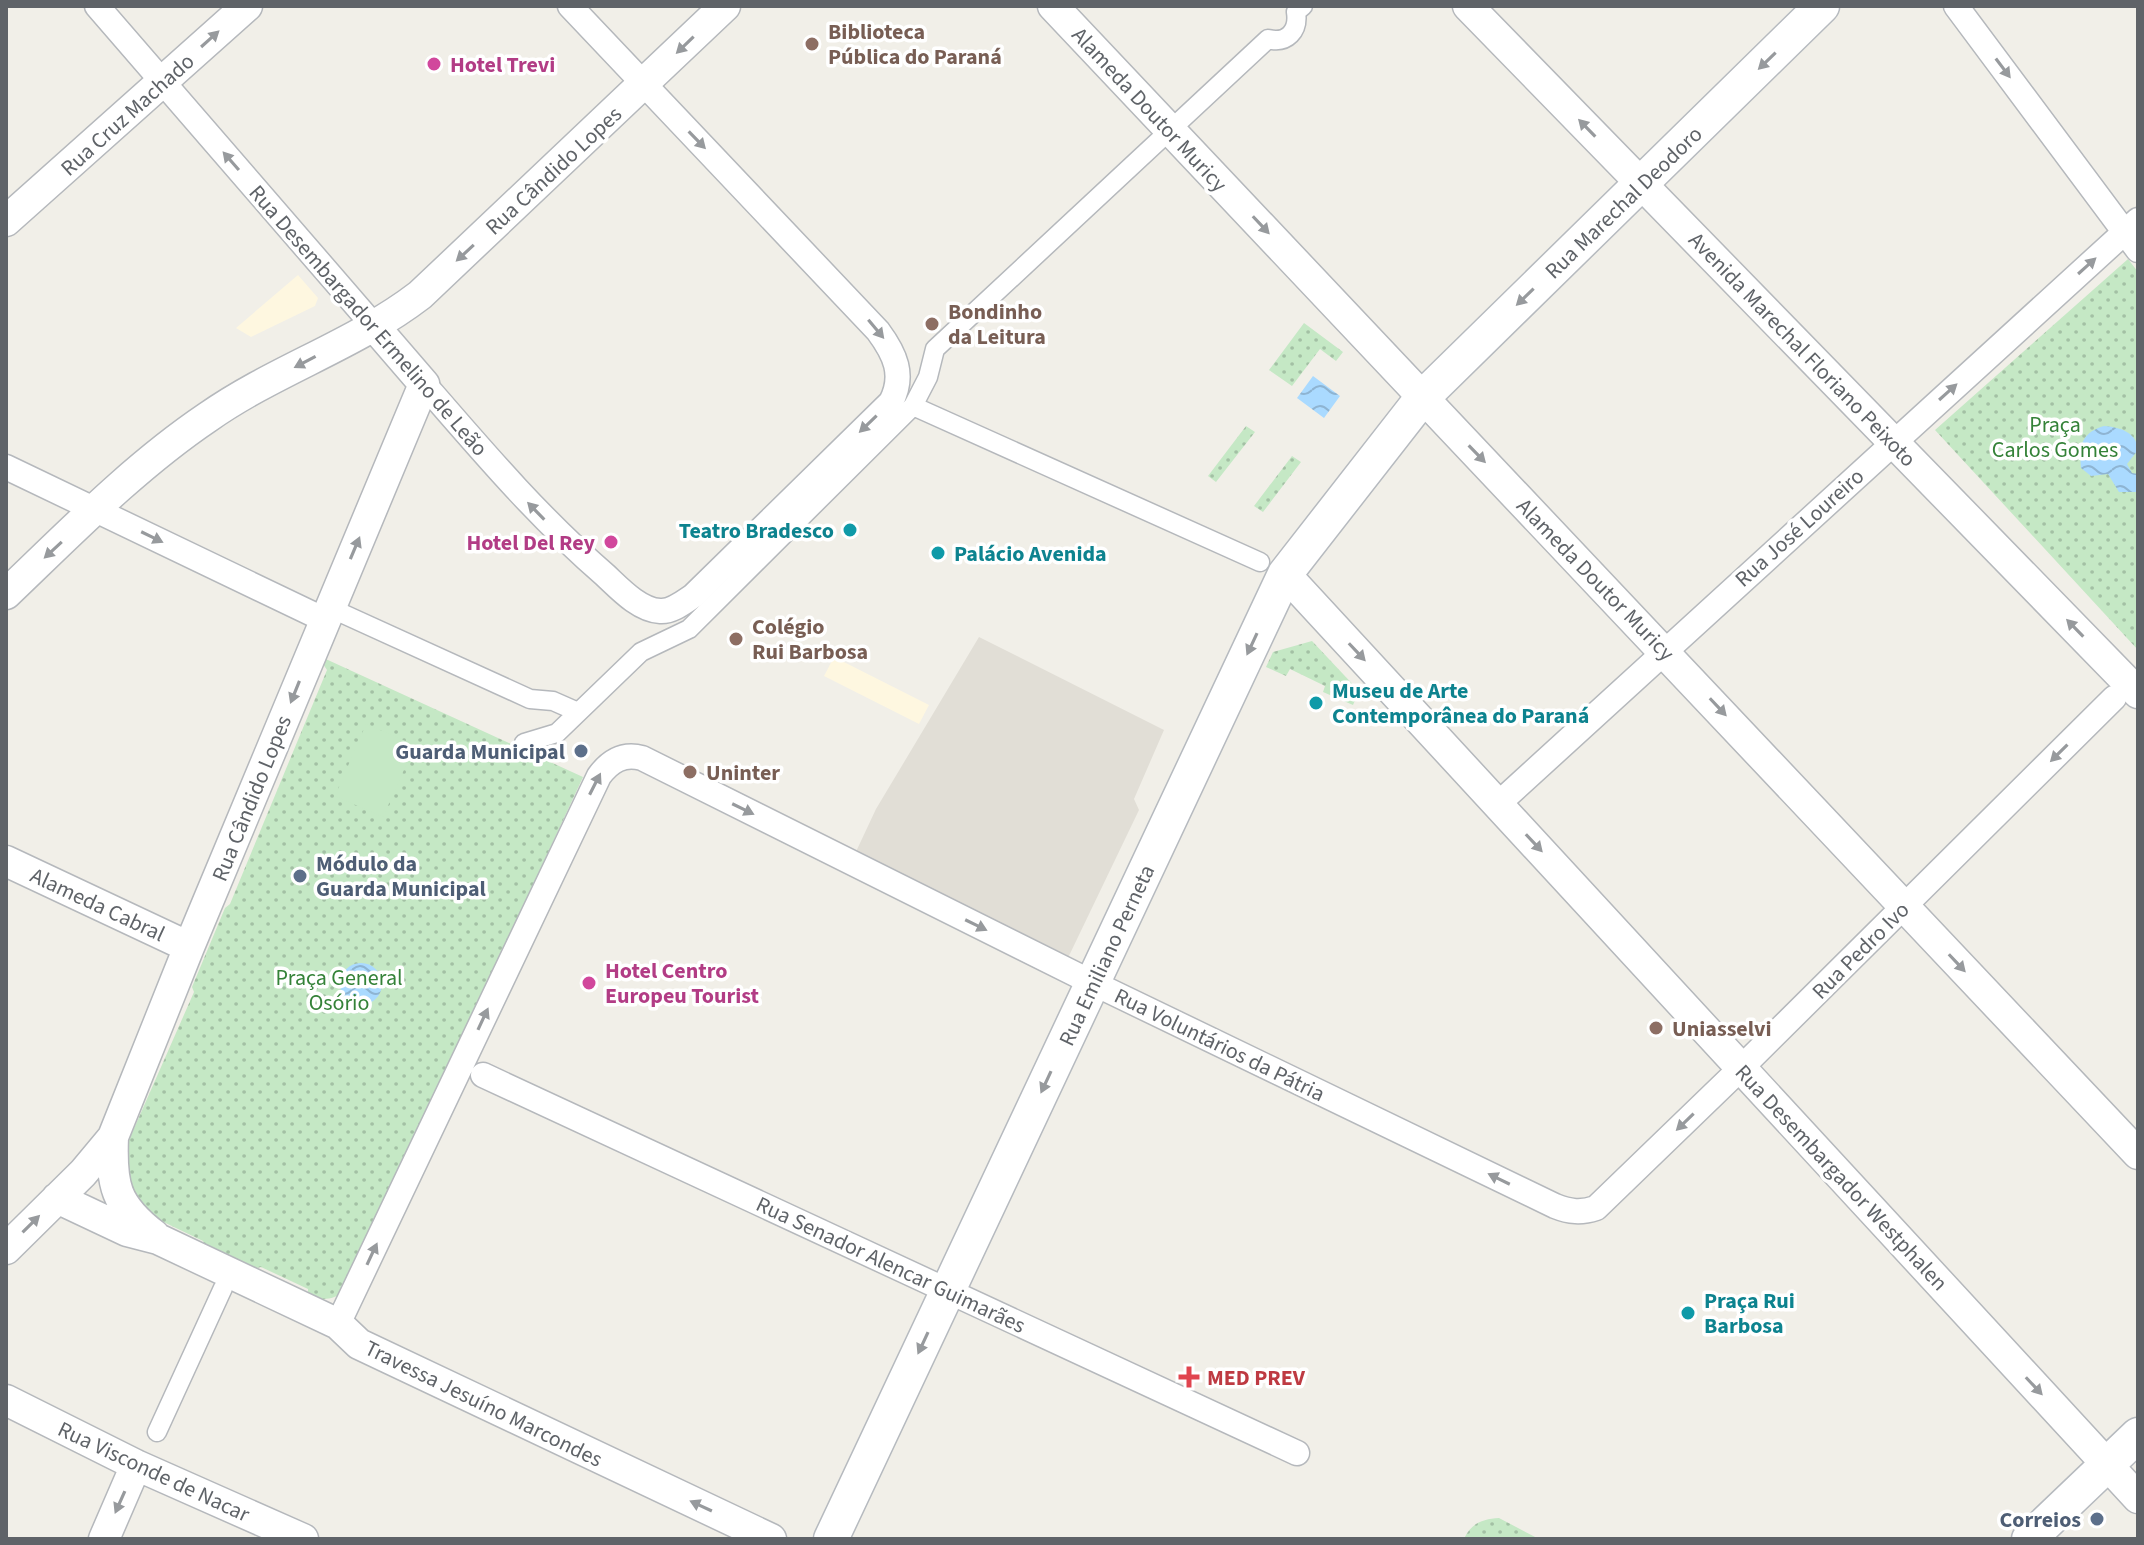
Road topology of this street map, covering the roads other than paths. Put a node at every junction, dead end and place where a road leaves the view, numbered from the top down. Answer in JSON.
{"nodes":[{"id":1,"x":97,"y":6,"type":"edge"},
{"id":2,"x":247,"y":6,"type":"edge"},
{"id":3,"x":570,"y":6,"type":"edge"},
{"id":4,"x":725,"y":6,"type":"edge"},
{"id":5,"x":1053,"y":6,"type":"edge"},
{"id":6,"x":1303,"y":6,"type":"edge"},
{"id":7,"x":1468,"y":6,"type":"edge"},
{"id":8,"x":1822,"y":6,"type":"edge"},
{"id":9,"x":1956,"y":6,"type":"edge"},
{"id":10,"x":162,"y":82,"type":"junction"},
{"id":11,"x":644,"y":84,"type":"junction"},
{"id":12,"x":1170,"y":130,"type":"junction"},
{"id":13,"x":1641,"y":184,"type":"junction"},
{"id":14,"x":6,"y":221,"type":"edge"},
{"id":15,"x":2134,"y":234,"type":"edge"},
{"id":16,"x":374,"y":326,"type":"junction"},
{"id":17,"x":424,"y":384,"type":"junction"},
{"id":18,"x":1423,"y":397,"type":"junction"},
{"id":19,"x":913,"y":406,"type":"junction"},
{"id":20,"x":1893,"y":441,"type":"junction"},
{"id":21,"x":6,"y":467,"type":"edge"},
{"id":22,"x":95,"y":510,"type":"junction"},
{"id":23,"x":1273,"y":568,"type":"junction"},
{"id":24,"x":6,"y":594,"type":"edge"},
{"id":25,"x":332,"y":616,"type":"junction"},
{"id":26,"x":1664,"y":650,"type":"junction"},
{"id":27,"x":2126,"y":695,"type":"edge"},
{"id":28,"x":578,"y":712,"type":"junction"},
{"id":29,"x":524,"y":743,"type":"dead end"},
{"id":30,"x":1498,"y":804,"type":"junction"},
{"id":31,"x":6,"y":861,"type":"edge"},
{"id":32,"x":1904,"y":906,"type":"junction"},
{"id":33,"x":189,"y":947,"type":"junction"},
{"id":34,"x":1093,"y":983,"type":"junction"},
{"id":35,"x":1741,"y":1068,"type":"junction"},
{"id":36,"x":483,"y":1075,"type":"dead end"},
{"id":37,"x":113,"y":1137,"type":"junction"},
{"id":38,"x":2138,"y":1154,"type":"edge"},
{"id":39,"x":57,"y":1198,"type":"junction"},
{"id":40,"x":1604,"y":1201,"type":"joint"},
{"id":41,"x":158,"y":1239,"type":"junction"},
{"id":42,"x":6,"y":1249,"type":"edge"},
{"id":43,"x":223,"y":1288,"type":"dead end"},
{"id":44,"x":948,"y":1290,"type":"junction"},
{"id":45,"x":338,"y":1324,"type":"junction"},
{"id":46,"x":6,"y":1400,"type":"edge"},
{"id":47,"x":157,"y":1432,"type":"dead end"},
{"id":48,"x":2138,"y":1435,"type":"edge"},
{"id":49,"x":1297,"y":1453,"type":"dead end"},
{"id":50,"x":136,"y":1465,"type":"junction"},
{"id":51,"x":2107,"y":1465,"type":"junction"},
{"id":52,"x":2138,"y":1498,"type":"edge"},
{"id":53,"x":104,"y":1539,"type":"edge"},
{"id":54,"x":303,"y":1539,"type":"edge"},
{"id":55,"x":771,"y":1539,"type":"edge"},
{"id":56,"x":831,"y":1539,"type":"edge"},
{"id":57,"x":2029,"y":1539,"type":"edge"}],
"edges":[{"from":1,"to":10,"type":"street","name":"Rua Desembargador Ermelino de Leão"},
{"from":10,"to":2,"type":"street","name":"Rua Cruz Machado","one_way":true},
{"from":3,"to":11,"type":"street"},
{"from":4,"to":11,"type":"street","name":"Rua Cândido Lopes","one_way":true},
{"from":5,"to":12,"type":"street","name":"Alameda Doutor Muricy"},
{"from":6,"to":12,"type":"street"},
{"from":13,"to":7,"type":"street","name":"Avenida Marechal Floriano Peixoto","one_way":true},
{"from":8,"to":13,"type":"main road","name":"Rua Marechal Deodoro","one_way":true},
{"from":9,"to":15,"type":"street","one_way":true},
{"from":10,"to":14,"type":"street","name":"Rua Cruz Machado"},
{"from":16,"to":10,"type":"street","name":"Rua Desembargador Ermelino de Leão","one_way":true},
{"from":11,"to":16,"type":"street","name":"Rua Cândido Lopes","one_way":true},
{"from":11,"to":17,"type":"street","name":"Rua Desembargador Ermelino de Leão","one_way":true},
{"from":12,"to":18,"type":"street","name":"Alameda Doutor Muricy","one_way":true},
{"from":12,"to":19,"type":"street"},
{"from":13,"to":18,"type":"main road","name":"Rua Marechal Deodoro","one_way":true},
{"from":13,"to":20,"type":"street","name":"Avenida Marechal Floriano Peixoto"},
{"from":20,"to":15,"type":"street","name":"Rua José Loureiro","one_way":true},
{"from":16,"to":17,"type":"street","name":"Rua Desembargador Ermelino de Leão"},
{"from":16,"to":22,"type":"street","name":"Rua Cândido Lopes","one_way":true},
{"from":25,"to":17,"type":"street","name":"Rua Cândido Lopes","one_way":true},
{"from":18,"to":23,"type":"main road","name":"Rua Emiliano Perneta"},
{"from":18,"to":26,"type":"street","name":"Alameda Doutor Muricy","one_way":true},
{"from":19,"to":23,"type":"street"},
{"from":19,"to":28,"type":"street"},
{"from":20,"to":26,"type":"street","name":"Rua José Loureiro"},
{"from":27,"to":20,"type":"street","name":"Avenida Marechal Floriano Peixoto","one_way":true},
{"from":21,"to":22,"type":"street"},
{"from":22,"to":24,"type":"street","name":"Rua Cândido Lopes","one_way":true},
{"from":22,"to":25,"type":"street","one_way":true},
{"from":23,"to":30,"type":"street","name":"Rua Desembargador Westphalen","one_way":true},
{"from":23,"to":34,"type":"main road","name":"Rua Emiliano Perneta","one_way":true},
{"from":25,"to":28,"type":"street"},
{"from":25,"to":33,"type":"street","name":"Rua Cândido Lopes","one_way":true},
{"from":26,"to":30,"type":"street","name":"Rua José Loureiro"},
{"from":26,"to":32,"type":"street","name":"Alameda Doutor Muricy","one_way":true},
{"from":27,"to":32,"type":"street","name":"Rua Pedro Ivo","one_way":true},
{"from":28,"to":29,"type":"street"},
{"from":30,"to":35,"type":"street","name":"Rua Desembargador Westphalen","one_way":true},
{"from":31,"to":33,"type":"street","name":"Alameda Cabral"},
{"from":32,"to":35,"type":"street","name":"Rua Pedro Ivo"},
{"from":32,"to":38,"type":"street","name":"Alameda Doutor Muricy","one_way":true},
{"from":33,"to":37,"type":"street","name":"Rua Cândido Lopes"},
{"from":40,"to":34,"type":"street","name":"Rua Voluntários da Pátria","one_way":true},
{"from":34,"to":44,"type":"main road","name":"Rua Emiliano Perneta","one_way":true},
{"from":45,"to":34,"type":"street","name":"Rua Voluntários da Pátria","one_way":true},
{"from":35,"to":40,"type":"street","name":"Rua Pedro Ivo","one_way":true},
{"from":35,"to":51,"type":"street","name":"Rua Desembargador Westphalen","one_way":true},
{"from":36,"to":44,"type":"street","name":"Rua Senador Alencar Guimarães"},
{"from":37,"to":39,"type":"street","name":"Rua Cândido Lopes"},
{"from":37,"to":41,"type":"street","name":"Travessa Jesuíno Marcondes"},
{"from":39,"to":41,"type":"street","name":"Travessa Jesuíno Marcondes"},
{"from":42,"to":39,"type":"street","name":"Rua Cândido Lopes","one_way":true},
{"from":41,"to":45,"type":"street","name":"Travessa Jesuíno Marcondes"},
{"from":43,"to":47,"type":"street"},
{"from":44,"to":49,"type":"street","name":"Rua Senador Alencar Guimarães"},
{"from":44,"to":56,"type":"main road","name":"Rua Emiliano Perneta","one_way":true},
{"from":55,"to":45,"type":"street","name":"Travessa Jesuíno Marcondes","one_way":true},
{"from":46,"to":50,"type":"street","name":"Rua Visconde de Nacar"},
{"from":48,"to":51,"type":"main road"},
{"from":50,"to":53,"type":"street","one_way":true},
{"from":50,"to":54,"type":"street","name":"Rua Visconde de Nacar"},
{"from":51,"to":52,"type":"street","name":"Rua Desembargador Westphalen"},
{"from":51,"to":57,"type":"main road"}]}
